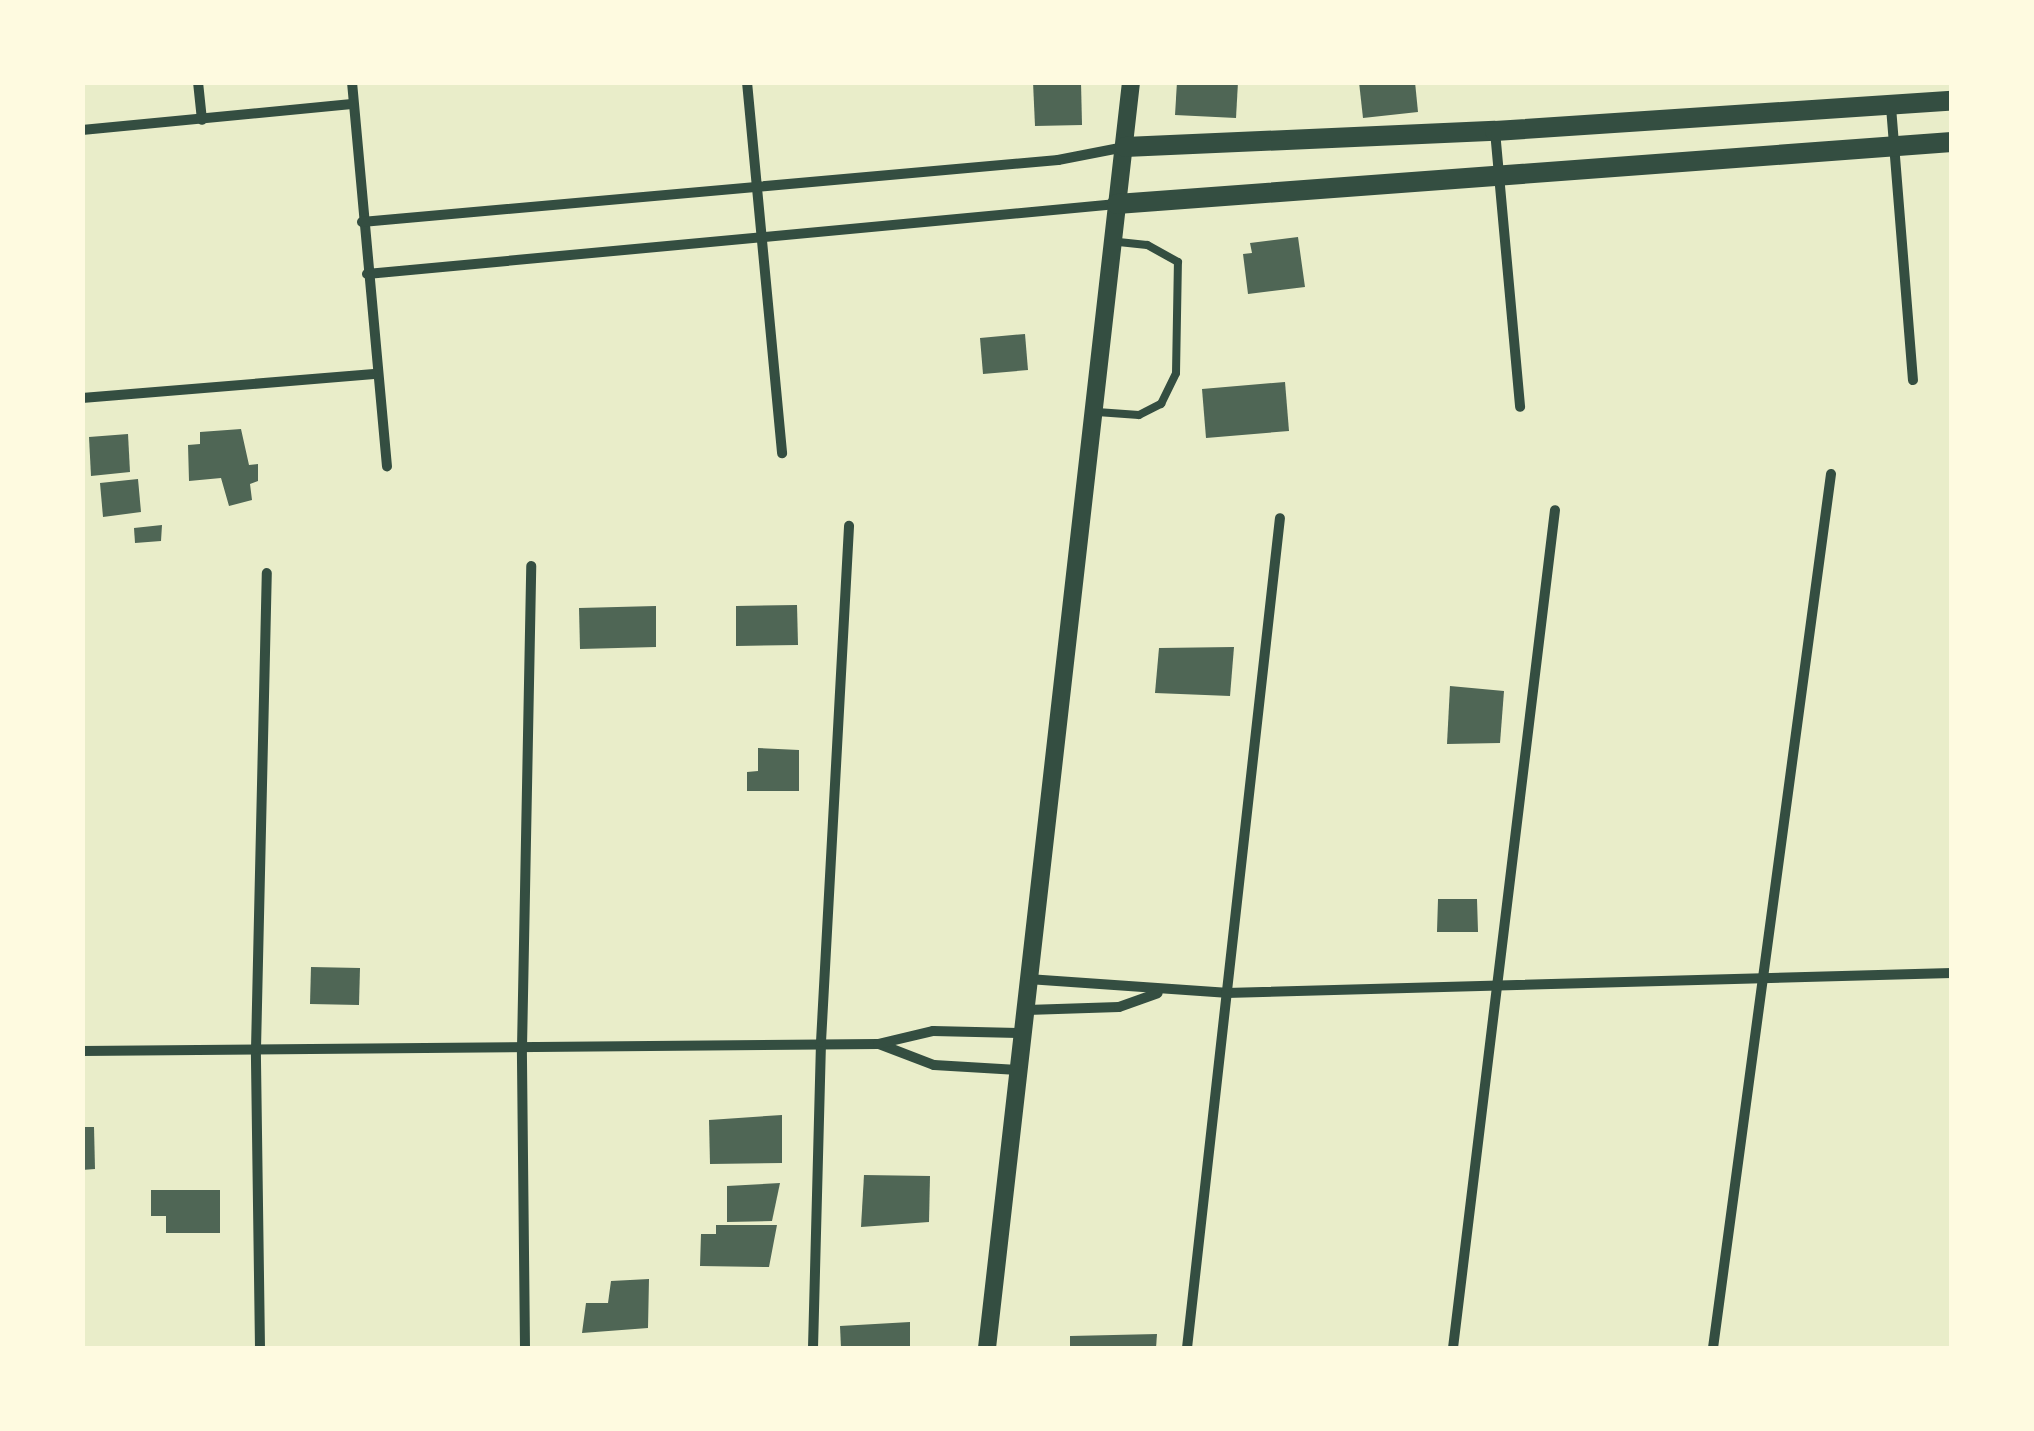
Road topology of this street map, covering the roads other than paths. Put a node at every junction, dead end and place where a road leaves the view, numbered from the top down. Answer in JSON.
{"nodes":[{"id":1,"x":198,"y":82,"type":"edge"},
{"id":2,"x":352,"y":82,"type":"edge"},
{"id":3,"x":747,"y":82,"type":"edge"},
{"id":4,"x":1132,"y":82,"type":"edge"},
{"id":5,"x":1952,"y":101,"type":"edge"},
{"id":6,"x":352,"y":104,"type":"junction"},
{"id":7,"x":1891,"y":107,"type":"junction"},
{"id":8,"x":202,"y":120,"type":"junction"},
{"id":9,"x":82,"y":130,"type":"edge"},
{"id":10,"x":1494,"y":132,"type":"junction"},
{"id":11,"x":1952,"y":142,"type":"edge"},
{"id":12,"x":1125,"y":147,"type":"junction"},
{"id":13,"x":1894,"y":148,"type":"junction"},
{"id":14,"x":1496,"y":176,"type":"junction"},
{"id":15,"x":756,"y":185,"type":"junction"},
{"id":16,"x":1117,"y":204,"type":"junction"},
{"id":17,"x":362,"y":222,"type":"junction"},
{"id":18,"x":760,"y":236,"type":"junction"},
{"id":19,"x":1113,"y":242,"type":"junction"},
{"id":20,"x":367,"y":274,"type":"junction"},
{"id":21,"x":374,"y":374,"type":"junction"},
{"id":22,"x":1912,"y":380,"type":"dead end"},
{"id":23,"x":82,"y":398,"type":"edge"},
{"id":24,"x":1520,"y":406,"type":"dead end"},
{"id":25,"x":1092,"y":412,"type":"junction"},
{"id":26,"x":782,"y":454,"type":"dead end"},
{"id":27,"x":387,"y":466,"type":"dead end"},
{"id":28,"x":1831,"y":474,"type":"dead end"},
{"id":29,"x":1555,"y":510,"type":"dead end"},
{"id":30,"x":1280,"y":518,"type":"dead end"},
{"id":31,"x":849,"y":526,"type":"dead end"},
{"id":32,"x":531,"y":566,"type":"dead end"},
{"id":33,"x":267,"y":573,"type":"dead end"},
{"id":34,"x":1952,"y":973,"type":"edge"},
{"id":35,"x":1760,"y":975,"type":"junction"},
{"id":36,"x":1028,"y":978,"type":"junction"},
{"id":37,"x":1494,"y":988,"type":"junction"},
{"id":38,"x":1158,"y":992,"type":"junction"},
{"id":39,"x":1226,"y":993,"type":"junction"},
{"id":40,"x":1027,"y":1010,"type":"junction"},
{"id":41,"x":1023,"y":1033,"type":"junction"},
{"id":42,"x":821,"y":1042,"type":"junction"},
{"id":43,"x":878,"y":1044,"type":"junction"},
{"id":44,"x":522,"y":1048,"type":"junction"},
{"id":45,"x":256,"y":1049,"type":"junction"},
{"id":46,"x":82,"y":1051,"type":"edge"},
{"id":47,"x":1018,"y":1070,"type":"junction"},
{"id":48,"x":260,"y":1348,"type":"edge"},
{"id":49,"x":525,"y":1348,"type":"edge"},
{"id":50,"x":812,"y":1348,"type":"edge"},
{"id":51,"x":987,"y":1348,"type":"edge"},
{"id":52,"x":1187,"y":1348,"type":"edge"},
{"id":53,"x":1453,"y":1348,"type":"edge"},
{"id":54,"x":1713,"y":1348,"type":"edge"}],
"edges":[{"from":1,"to":8,"type":"street"},
{"from":2,"to":6,"type":"street"},
{"from":3,"to":15,"type":"street"},
{"from":4,"to":12,"type":"street"},
{"from":5,"to":7,"type":"main road"},
{"from":6,"to":8,"type":"street"},
{"from":6,"to":17,"type":"street"},
{"from":7,"to":10,"type":"main road"},
{"from":7,"to":13,"type":"street"},
{"from":8,"to":9,"type":"street"},
{"from":10,"to":12,"type":"main road"},
{"from":10,"to":14,"type":"street"},
{"from":11,"to":13,"type":"main road"},
{"from":12,"to":15,"type":"street"},
{"from":12,"to":16,"type":"street"},
{"from":13,"to":14,"type":"main road"},
{"from":13,"to":22,"type":"street"},
{"from":14,"to":16,"type":"main road"},
{"from":14,"to":24,"type":"street"},
{"from":15,"to":17,"type":"street"},
{"from":15,"to":18,"type":"street"},
{"from":16,"to":18,"type":"street"},
{"from":16,"to":19,"type":"street"},
{"from":17,"to":20,"type":"street"},
{"from":18,"to":20,"type":"street"},
{"from":18,"to":26,"type":"street"},
{"from":19,"to":25,"type":"street"},
{"from":19,"to":25,"type":"lane"},
{"from":20,"to":21,"type":"street"},
{"from":21,"to":23,"type":"street"},
{"from":21,"to":27,"type":"street"},
{"from":25,"to":36,"type":"street"},
{"from":28,"to":35,"type":"street"},
{"from":29,"to":37,"type":"street"},
{"from":30,"to":39,"type":"street"},
{"from":31,"to":42,"type":"street"},
{"from":32,"to":44,"type":"street"},
{"from":33,"to":45,"type":"street"},
{"from":34,"to":35,"type":"street"},
{"from":35,"to":37,"type":"street"},
{"from":35,"to":54,"type":"street"},
{"from":36,"to":38,"type":"street"},
{"from":36,"to":40,"type":"street"},
{"from":37,"to":39,"type":"street"},
{"from":37,"to":53,"type":"street"},
{"from":38,"to":39,"type":"street"},
{"from":38,"to":40,"type":"street"},
{"from":39,"to":52,"type":"street"},
{"from":40,"to":41,"type":"street"},
{"from":41,"to":43,"type":"street"},
{"from":41,"to":47,"type":"street"},
{"from":42,"to":43,"type":"street"},
{"from":42,"to":44,"type":"street"},
{"from":42,"to":50,"type":"street"},
{"from":43,"to":47,"type":"street"},
{"from":44,"to":45,"type":"street"},
{"from":44,"to":49,"type":"street"},
{"from":45,"to":46,"type":"street"},
{"from":45,"to":48,"type":"street"},
{"from":47,"to":51,"type":"street"}]}
